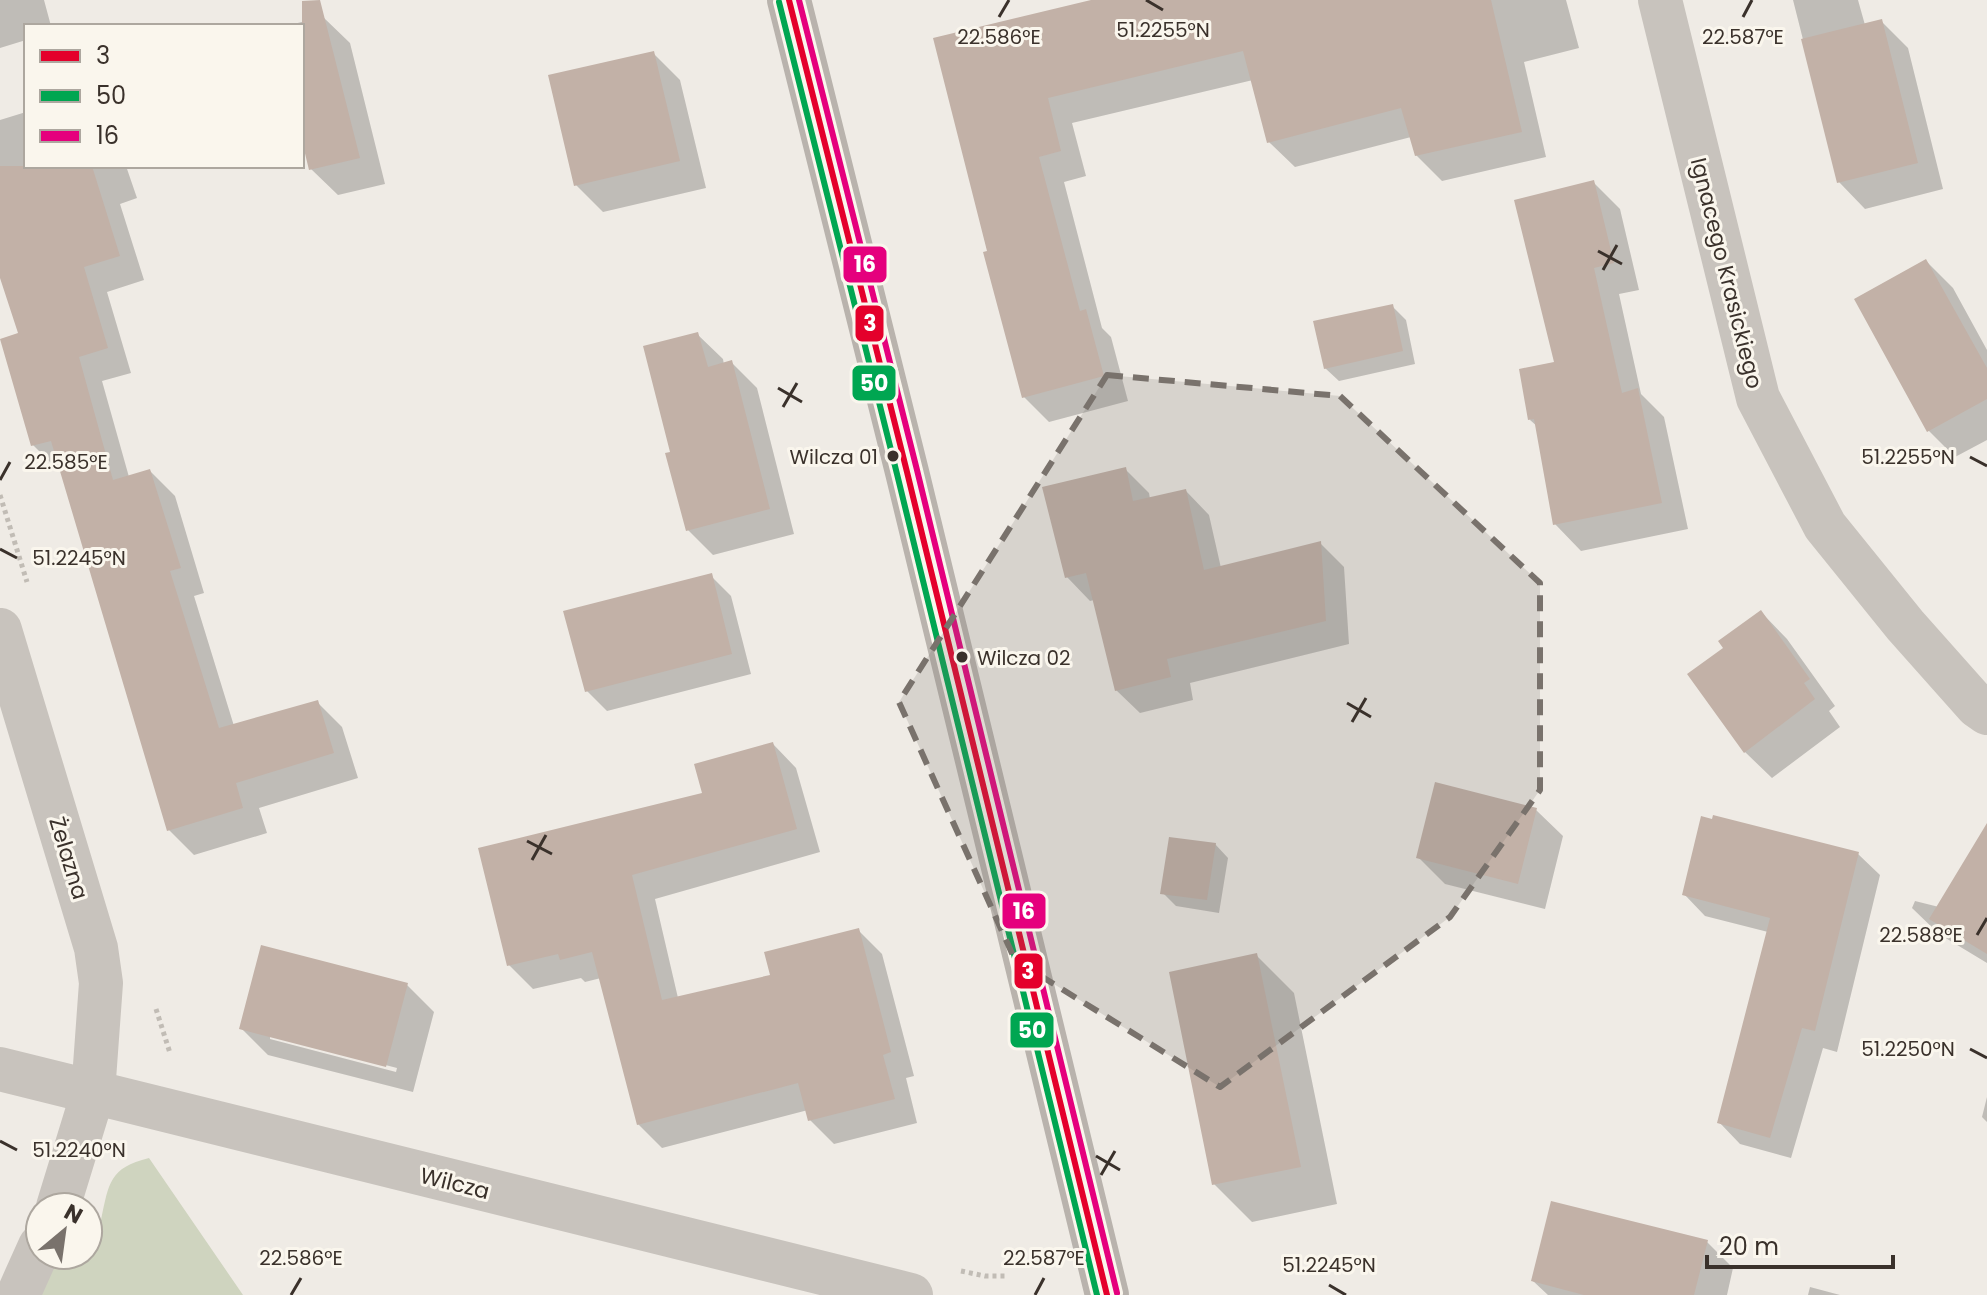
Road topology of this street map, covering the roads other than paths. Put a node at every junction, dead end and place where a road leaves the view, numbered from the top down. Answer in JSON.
{"nodes":[{"id":1,"x":789,"y":0,"type":"edge"},
{"id":2,"x":1660,"y":0,"type":"edge"},
{"id":3,"x":0,"y":630,"type":"edge"},
{"id":4,"x":1987,"y":713,"type":"edge"},
{"id":5,"x":0,"y":1069,"type":"edge"},
{"id":6,"x":93,"y":1093,"type":"junction"},
{"id":7,"x":63,"y":1191,"type":"edge"},
{"id":8,"x":29,"y":1271,"type":"edge"},
{"id":9,"x":18,"y":1295,"type":"edge"},
{"id":10,"x":911,"y":1295,"type":"edge"},
{"id":11,"x":1107,"y":1295,"type":"edge"}],
"edges":[{"from":1,"to":11,"type":"street"},
{"from":2,"to":4,"type":"street","name":"Ignacego Krasickiego"},
{"from":3,"to":6,"type":"street","name":"Żelazna"},
{"from":5,"to":6,"type":"street","name":"Wilcza"},
{"from":6,"to":7,"type":"street","name":"Żelazna"},
{"from":6,"to":10,"type":"street","name":"Wilcza"},
{"from":8,"to":9,"type":"street"}]}
